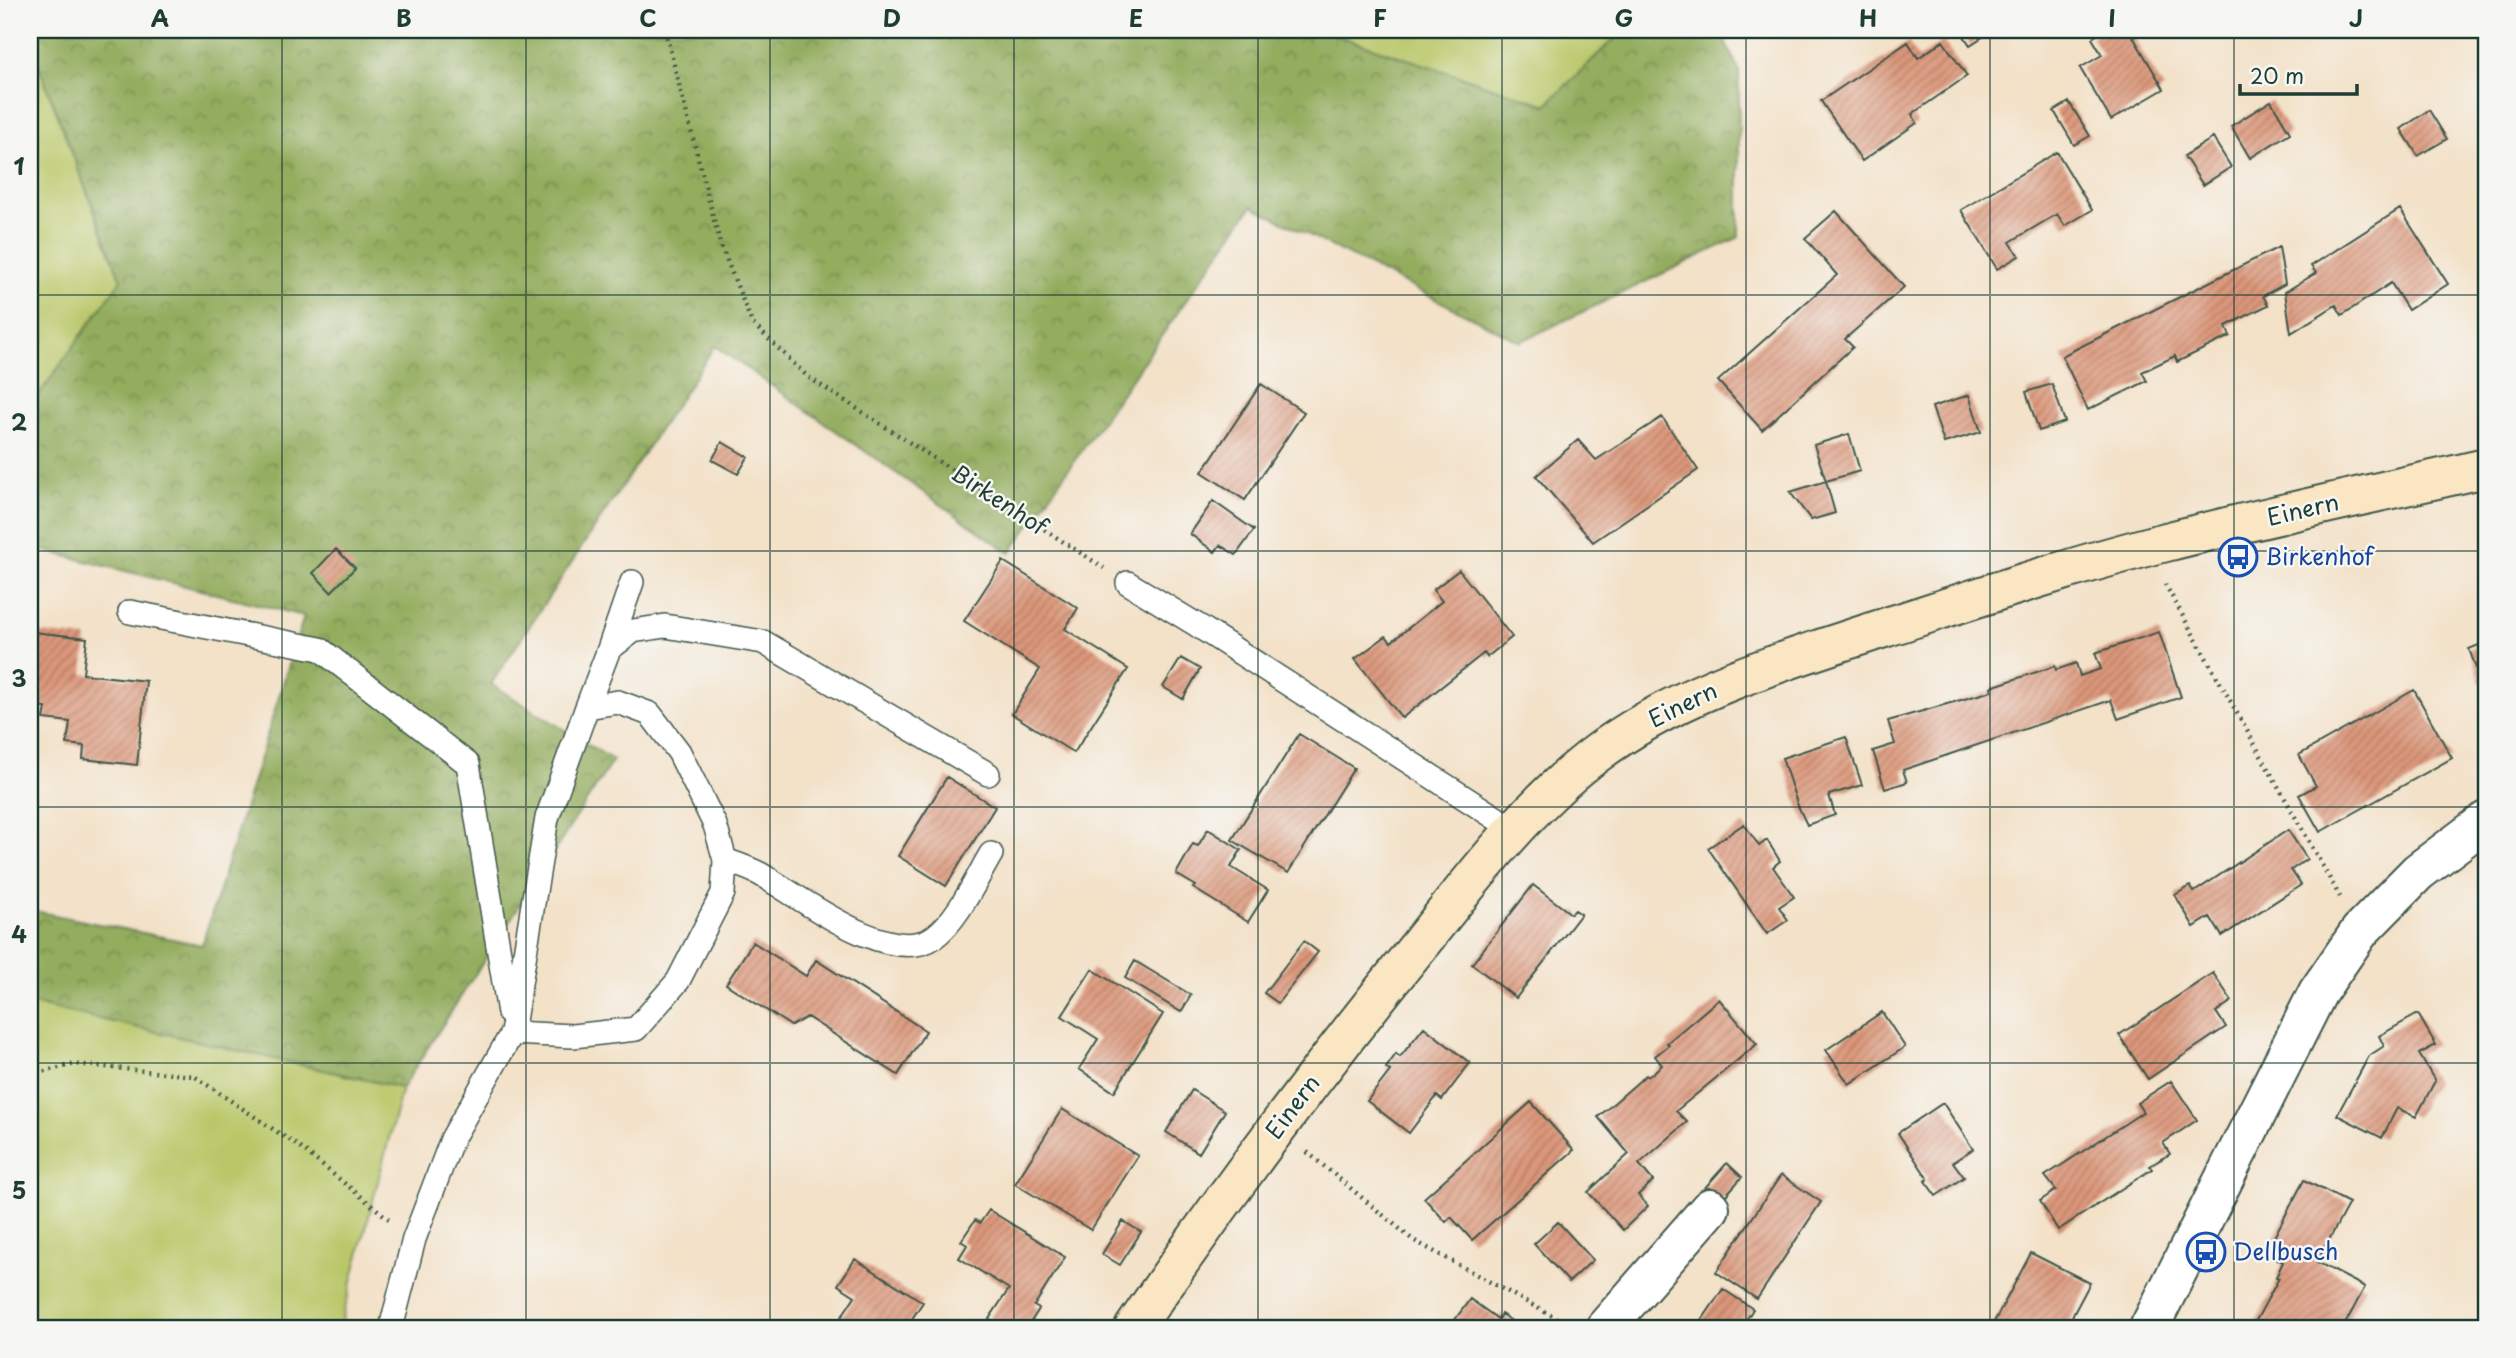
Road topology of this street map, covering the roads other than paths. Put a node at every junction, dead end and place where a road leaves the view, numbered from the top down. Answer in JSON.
{"nodes":[{"id":1,"x":2486,"y":468,"type":"edge"},
{"id":2,"x":632,"y":582,"type":"dead end"},
{"id":3,"x":1129,"y":583,"type":"road end"},
{"id":4,"x":130,"y":612,"type":"dead end"},
{"id":5,"x":608,"y":649,"type":"junction"},
{"id":6,"x":587,"y":707,"type":"junction"},
{"id":7,"x":988,"y":774,"type":"dead end"},
{"id":8,"x":2486,"y":821,"type":"edge"},
{"id":9,"x":1513,"y":829,"type":"junction"},
{"id":10,"x":991,"y":853,"type":"dead end"},
{"id":11,"x":725,"y":860,"type":"junction"},
{"id":12,"x":512,"y":1033,"type":"junction"},
{"id":13,"x":1710,"y":1208,"type":"dead end"},
{"id":14,"x":391,"y":1328,"type":"edge"},
{"id":15,"x":1135,"y":1328,"type":"edge"},
{"id":16,"x":1605,"y":1328,"type":"edge"},
{"id":17,"x":2149,"y":1328,"type":"edge"}],
"edges":[{"from":1,"to":9,"type":"main road","name":"Einern"},
{"from":2,"to":5,"type":"lane"},
{"from":3,"to":9,"type":"lane"},
{"from":4,"to":12,"type":"lane"},
{"from":5,"to":6,"type":"lane"},
{"from":5,"to":7,"type":"lane"},
{"from":6,"to":11,"type":"lane"},
{"from":6,"to":12,"type":"lane"},
{"from":8,"to":17,"type":"street"},
{"from":9,"to":15,"type":"main road","name":"Einern"},
{"from":10,"to":11,"type":"lane"},
{"from":11,"to":12,"type":"lane"},
{"from":12,"to":14,"type":"lane"},
{"from":13,"to":16,"type":"street"}]}
